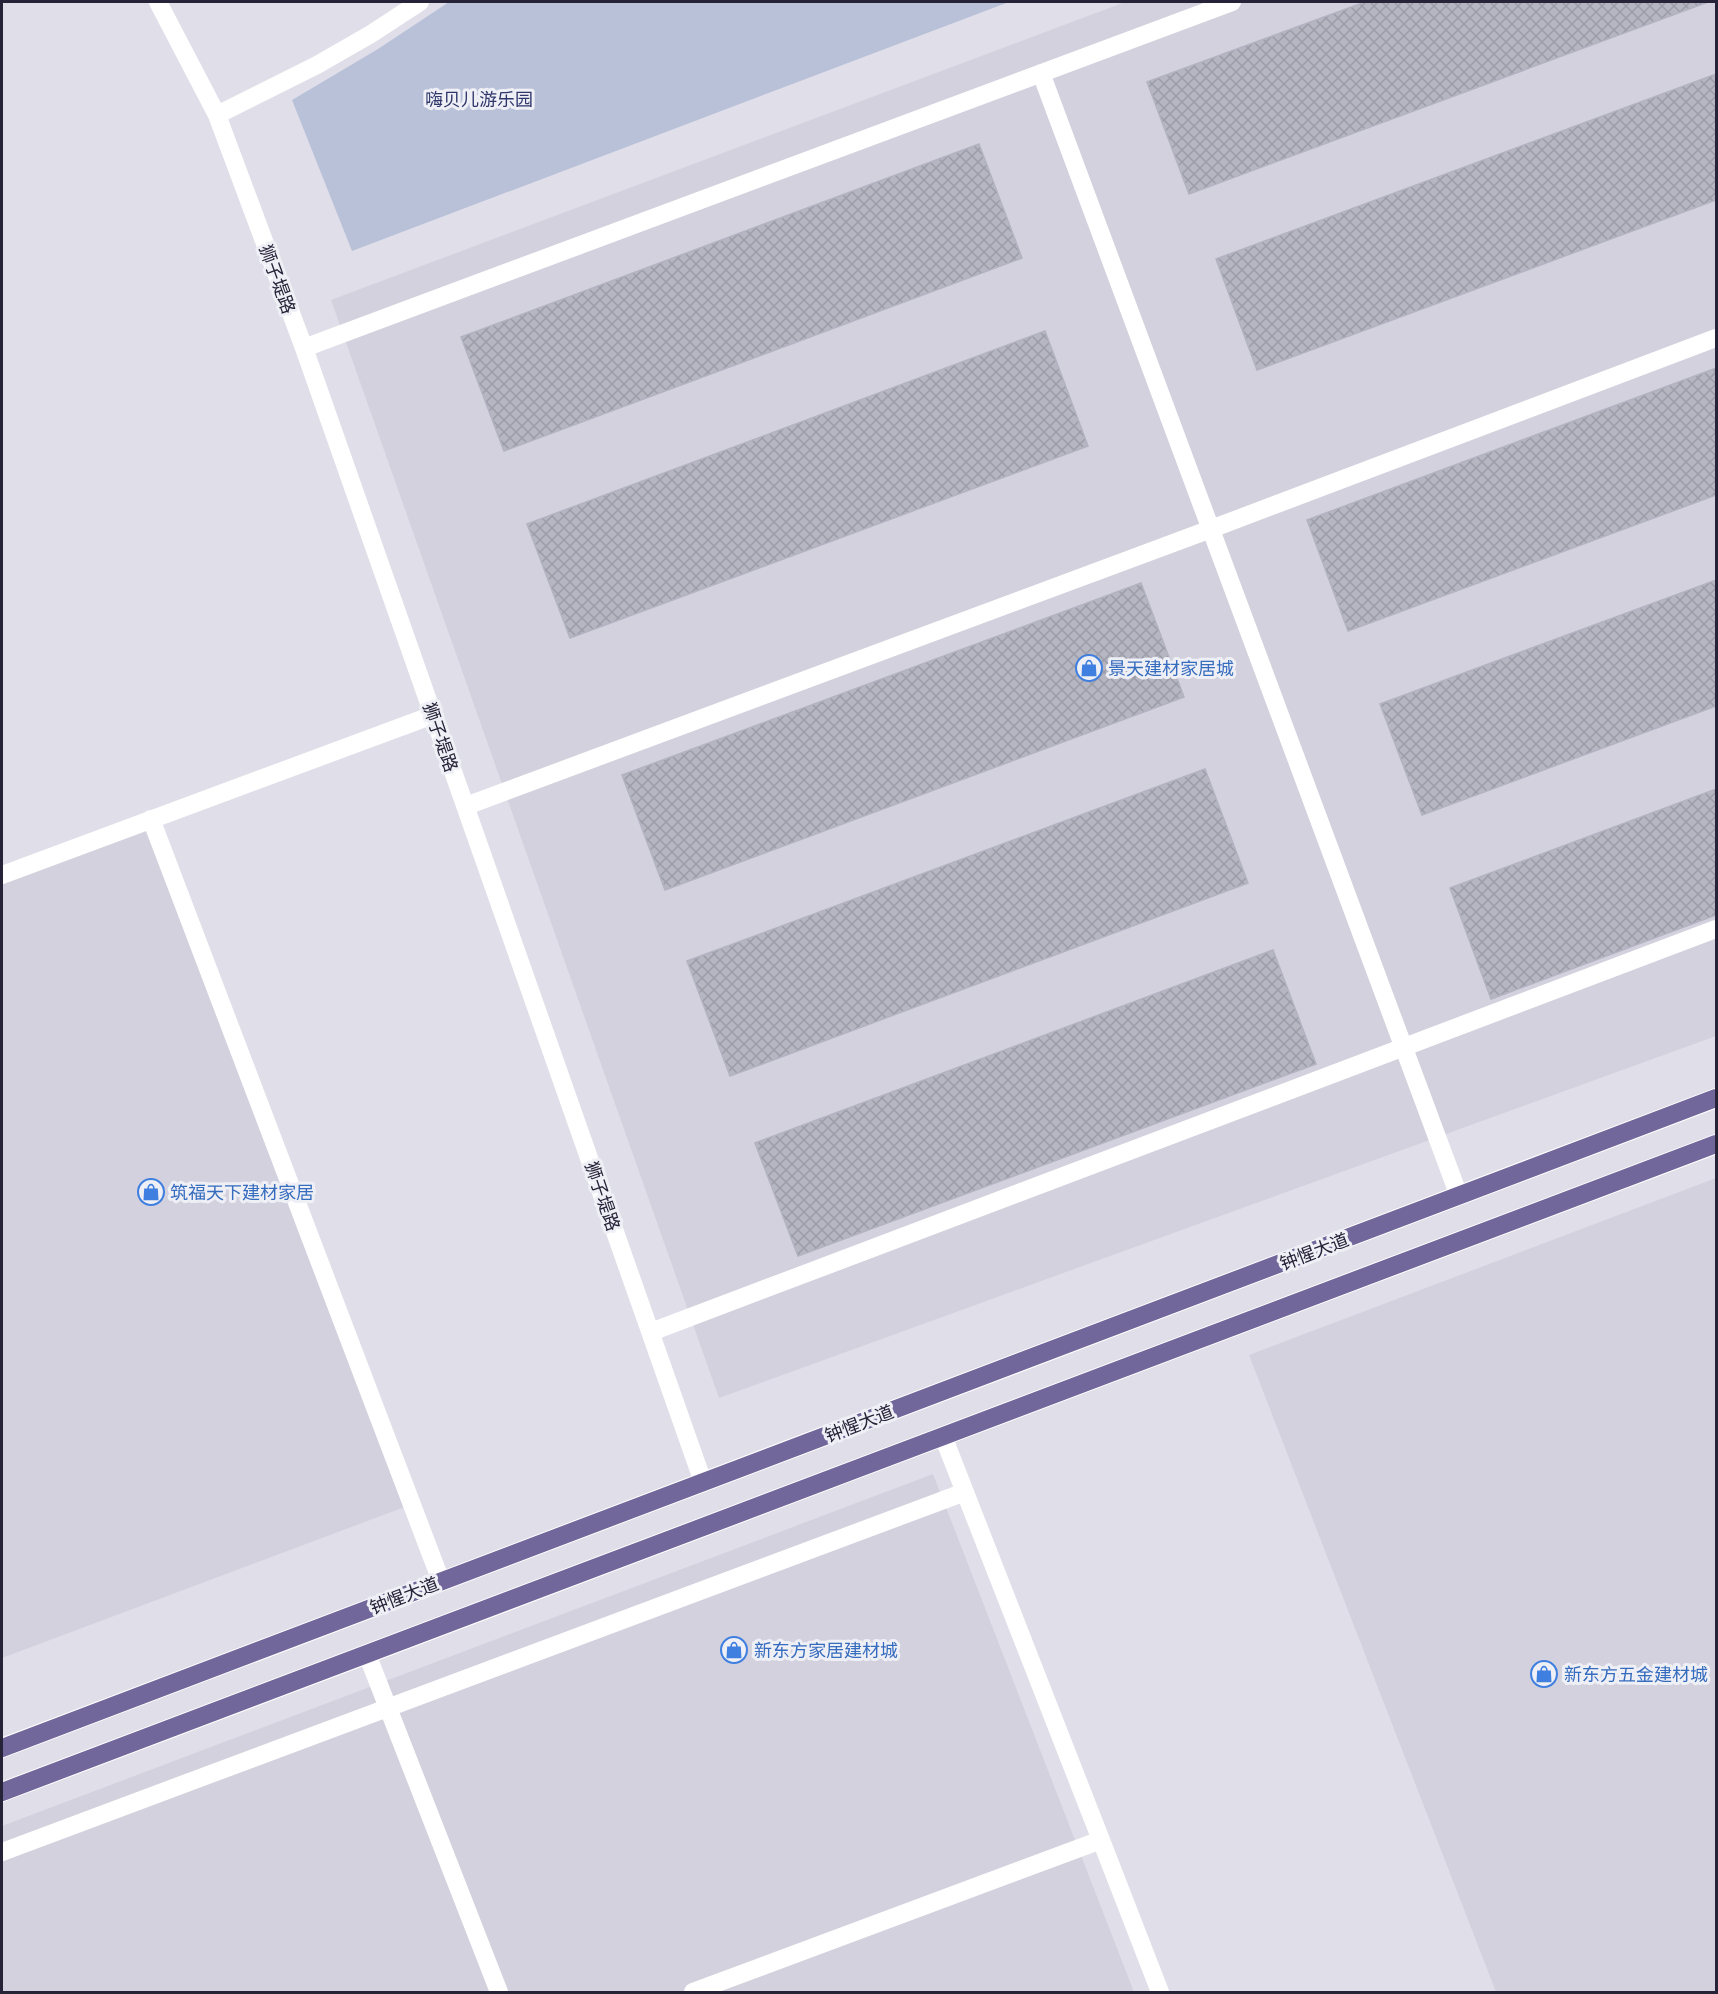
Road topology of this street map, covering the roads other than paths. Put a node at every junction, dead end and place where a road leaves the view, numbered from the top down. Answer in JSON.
{"nodes":[{"id":1,"x":158,"y":2,"type":"edge"},
{"id":2,"x":420,"y":2,"type":"edge"},
{"id":3,"x":1232,"y":2,"type":"edge"},
{"id":4,"x":1041,"y":73,"type":"junction"},
{"id":5,"x":217,"y":115,"type":"junction"},
{"id":6,"x":1716,"y":338,"type":"edge"},
{"id":7,"x":304,"y":348,"type":"junction"},
{"id":8,"x":1211,"y":529,"type":"junction"},
{"id":9,"x":433,"y":715,"type":"junction"},
{"id":10,"x":466,"y":806,"type":"junction"},
{"id":11,"x":151,"y":819,"type":"junction"},
{"id":12,"x":2,"y":875,"type":"edge"},
{"id":13,"x":1716,"y":929,"type":"edge"},
{"id":14,"x":1405,"y":1047,"type":"junction"},
{"id":15,"x":1716,"y":1098,"type":"edge"},
{"id":16,"x":1716,"y":1144,"type":"edge"},
{"id":17,"x":1459,"y":1196,"type":"junction"},
{"id":18,"x":651,"y":1332,"type":"junction"},
{"id":19,"x":943,"y":1436,"type":"junction"},
{"id":20,"x":703,"y":1482,"type":"junction"},
{"id":21,"x":965,"y":1492,"type":"junction"},
{"id":22,"x":441,"y":1581,"type":"junction"},
{"id":23,"x":367,"y":1654,"type":"junction"},
{"id":24,"x":388,"y":1708,"type":"junction"},
{"id":25,"x":2,"y":1748,"type":"edge"},
{"id":26,"x":2,"y":1792,"type":"edge"},
{"id":27,"x":1101,"y":1839,"type":"junction"},
{"id":28,"x":2,"y":1852,"type":"edge"},
{"id":29,"x":499,"y":1992,"type":"edge"},
{"id":30,"x":693,"y":1992,"type":"edge"},
{"id":31,"x":1160,"y":1992,"type":"edge"}],
"edges":[{"from":1,"to":5,"type":"street","name":"狮子堤路"},
{"from":2,"to":5,"type":"street"},
{"from":3,"to":4,"type":"street"},
{"from":4,"to":7,"type":"street"},
{"from":4,"to":8,"type":"street"},
{"from":5,"to":7,"type":"street","name":"狮子堤路"},
{"from":6,"to":8,"type":"street"},
{"from":7,"to":9,"type":"street","name":"狮子堤路"},
{"from":8,"to":10,"type":"street"},
{"from":8,"to":14,"type":"street"},
{"from":9,"to":10,"type":"street","name":"狮子堤路"},
{"from":9,"to":11,"type":"street"},
{"from":10,"to":18,"type":"street","name":"狮子堤路"},
{"from":11,"to":12,"type":"street"},
{"from":11,"to":22,"type":"street"},
{"from":13,"to":14,"type":"street"},
{"from":14,"to":17,"type":"street"},
{"from":14,"to":18,"type":"street"},
{"from":15,"to":17,"type":"main road","name":"钟惺大道"},
{"from":16,"to":19,"type":"main road"},
{"from":17,"to":20,"type":"main road","name":"钟惺大道"},
{"from":18,"to":20,"type":"street","name":"狮子堤路"},
{"from":19,"to":21,"type":"street"},
{"from":19,"to":23,"type":"main road"},
{"from":20,"to":22,"type":"main road","name":"钟惺大道"},
{"from":21,"to":24,"type":"street"},
{"from":21,"to":27,"type":"street"},
{"from":22,"to":25,"type":"main road","name":"钟惺大道"},
{"from":23,"to":24,"type":"street"},
{"from":23,"to":26,"type":"main road"},
{"from":24,"to":28,"type":"street"},
{"from":24,"to":29,"type":"street"},
{"from":27,"to":30,"type":"street"},
{"from":27,"to":31,"type":"street"}]}
